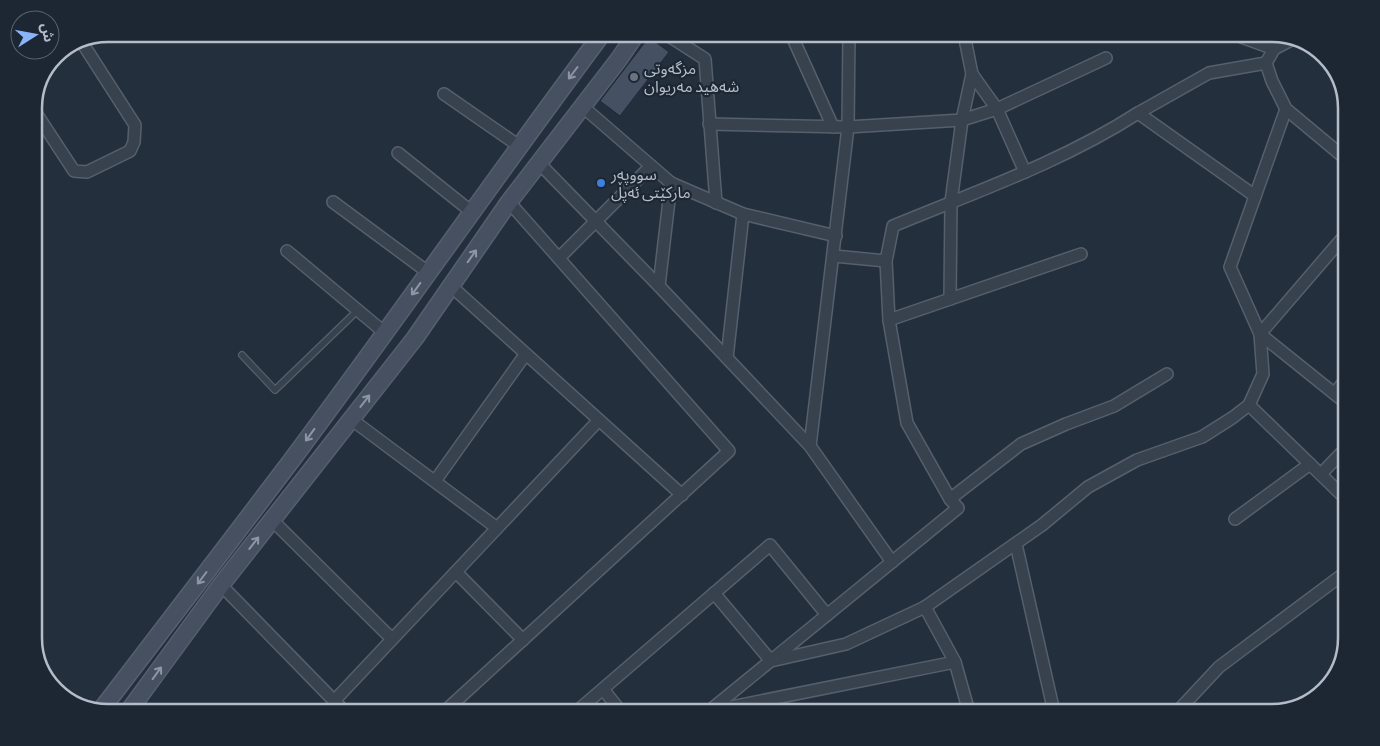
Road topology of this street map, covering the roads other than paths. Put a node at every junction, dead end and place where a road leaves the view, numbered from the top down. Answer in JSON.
{"nodes":[{"id":1,"x":596,"y":42,"type":"edge"},
{"id":2,"x":631,"y":42,"type":"edge"},
{"id":3,"x":678,"y":42,"type":"edge"},
{"id":4,"x":795,"y":42,"type":"edge"},
{"id":5,"x":849,"y":42,"type":"edge"},
{"id":6,"x":966,"y":42,"type":"edge"},
{"id":7,"x":1255,"y":42,"type":"edge"},
{"id":8,"x":1284,"y":44,"type":"edge"},
{"id":9,"x":85,"y":47,"type":"edge"},
{"id":10,"x":1274,"y":49,"type":"junction"},
{"id":11,"x":1106,"y":58,"type":"dead end"},
{"id":12,"x":1266,"y":63,"type":"junction"},
{"id":13,"x":972,"y":74,"type":"junction"},
{"id":14,"x":444,"y":94,"type":"dead end"},
{"id":15,"x":582,"y":106,"type":"junction"},
{"id":16,"x":997,"y":109,"type":"junction"},
{"id":17,"x":1286,"y":109,"type":"junction"},
{"id":18,"x":1138,"y":114,"type":"junction"},
{"id":19,"x":962,"y":120,"type":"junction"},
{"id":20,"x":43,"y":124,"type":"edge"},
{"id":21,"x":709,"y":124,"type":"junction"},
{"id":22,"x":832,"y":127,"type":"junction"},
{"id":23,"x":848,"y":127,"type":"junction"},
{"id":24,"x":519,"y":146,"type":"junction"},
{"id":25,"x":1337,"y":151,"type":"edge"},
{"id":26,"x":398,"y":153,"type":"dead end"},
{"id":27,"x":539,"y":163,"type":"junction"},
{"id":28,"x":651,"y":166,"type":"junction"},
{"id":29,"x":1025,"y":172,"type":"junction"},
{"id":30,"x":671,"y":184,"type":"junction"},
{"id":31,"x":1255,"y":196,"type":"junction"},
{"id":32,"x":333,"y":202,"type":"dead end"},
{"id":33,"x":509,"y":202,"type":"junction"},
{"id":34,"x":951,"y":202,"type":"junction"},
{"id":35,"x":716,"y":203,"type":"junction"},
{"id":36,"x":473,"y":212,"type":"junction"},
{"id":37,"x":743,"y":214,"type":"junction"},
{"id":38,"x":596,"y":221,"type":"junction"},
{"id":39,"x":836,"y":236,"type":"junction"},
{"id":40,"x":1337,"y":244,"type":"edge"},
{"id":41,"x":287,"y":251,"type":"dead end"},
{"id":42,"x":1081,"y":254,"type":"dead end"},
{"id":43,"x":834,"y":256,"type":"junction"},
{"id":44,"x":559,"y":258,"type":"junction"},
{"id":45,"x":886,"y":261,"type":"junction"},
{"id":46,"x":429,"y":273,"type":"junction"},
{"id":47,"x":451,"y":286,"type":"junction"},
{"id":48,"x":659,"y":286,"type":"junction"},
{"id":49,"x":950,"y":299,"type":"junction"},
{"id":50,"x":358,"y":310,"type":"junction"},
{"id":51,"x":889,"y":320,"type":"junction"},
{"id":52,"x":385,"y":333,"type":"junction"},
{"id":53,"x":1260,"y":334,"type":"junction"},
{"id":54,"x":242,"y":355,"type":"dead end"},
{"id":55,"x":525,"y":355,"type":"junction"},
{"id":56,"x":727,"y":358,"type":"junction"},
{"id":57,"x":1168,"y":374,"type":"dead end"},
{"id":58,"x":1338,"y":389,"type":"edge"},
{"id":59,"x":1335,"y":392,"type":"junction"},
{"id":60,"x":1338,"y":395,"type":"edge"},
{"id":61,"x":1250,"y":405,"type":"junction"},
{"id":62,"x":352,"y":419,"type":"junction"},
{"id":63,"x":599,"y":420,"type":"junction"},
{"id":64,"x":810,"y":446,"type":"junction"},
{"id":65,"x":1338,"y":457,"type":"edge"},
{"id":66,"x":1310,"y":464,"type":"junction"},
{"id":67,"x":288,"y":465,"type":"junction"},
{"id":68,"x":1321,"y":474,"type":"junction"},
{"id":69,"x":305,"y":478,"type":"junction"},
{"id":70,"x":435,"y":481,"type":"junction"},
{"id":71,"x":1338,"y":491,"type":"edge"},
{"id":72,"x":682,"y":495,"type":"junction"},
{"id":73,"x":950,"y":499,"type":"junction"},
{"id":74,"x":1235,"y":519,"type":"dead end"},
{"id":75,"x":272,"y":520,"type":"junction"},
{"id":76,"x":497,"y":528,"type":"junction"},
{"id":77,"x":1016,"y":544,"type":"junction"},
{"id":78,"x":892,"y":562,"type":"junction"},
{"id":79,"x":456,"y":572,"type":"junction"},
{"id":80,"x":1338,"y":578,"type":"edge"},
{"id":81,"x":221,"y":585,"type":"junction"},
{"id":82,"x":714,"y":593,"type":"junction"},
{"id":83,"x":925,"y":607,"type":"junction"},
{"id":84,"x":827,"y":616,"type":"junction"},
{"id":85,"x":392,"y":639,"type":"junction"},
{"id":86,"x":523,"y":640,"type":"junction"},
{"id":87,"x":771,"y":661,"type":"junction"},
{"id":88,"x":955,"y":662,"type":"junction"},
{"id":89,"x":603,"y":689,"type":"junction"},
{"id":90,"x":334,"y":701,"type":"junction"},
{"id":91,"x":106,"y":704,"type":"edge"},
{"id":92,"x":134,"y":704,"type":"edge"},
{"id":93,"x":337,"y":704,"type":"edge"},
{"id":94,"x":453,"y":704,"type":"edge"},
{"id":95,"x":585,"y":704,"type":"edge"},
{"id":96,"x":615,"y":704,"type":"edge"},
{"id":97,"x":719,"y":704,"type":"edge"},
{"id":98,"x":748,"y":704,"type":"edge"},
{"id":99,"x":967,"y":704,"type":"edge"},
{"id":100,"x":1052,"y":704,"type":"edge"},
{"id":101,"x":1184,"y":704,"type":"edge"}],
"edges":[{"from":1,"to":24,"type":"main road","one_way":true},
{"from":2,"to":15,"type":"main road"},
{"from":3,"to":21,"type":"street"},
{"from":4,"to":22,"type":"street"},
{"from":5,"to":23,"type":"street"},
{"from":6,"to":13,"type":"street"},
{"from":7,"to":10,"type":"street"},
{"from":8,"to":10,"type":"street"},
{"from":9,"to":20,"type":"street"},
{"from":10,"to":12,"type":"street"},
{"from":11,"to":16,"type":"street"},
{"from":12,"to":17,"type":"street"},
{"from":12,"to":18,"type":"street"},
{"from":13,"to":16,"type":"street"},
{"from":13,"to":19,"type":"street"},
{"from":14,"to":24,"type":"street"},
{"from":15,"to":27,"type":"main road"},
{"from":15,"to":28,"type":"street"},
{"from":16,"to":19,"type":"street"},
{"from":16,"to":29,"type":"street"},
{"from":17,"to":25,"type":"street"},
{"from":17,"to":31,"type":"street"},
{"from":18,"to":29,"type":"street"},
{"from":18,"to":31,"type":"street"},
{"from":19,"to":23,"type":"street"},
{"from":19,"to":34,"type":"street"},
{"from":21,"to":22,"type":"street"},
{"from":21,"to":35,"type":"street"},
{"from":22,"to":23,"type":"street"},
{"from":23,"to":39,"type":"street"},
{"from":24,"to":36,"type":"main road"},
{"from":26,"to":36,"type":"street"},
{"from":27,"to":33,"type":"main road"},
{"from":27,"to":38,"type":"street"},
{"from":28,"to":30,"type":"street"},
{"from":28,"to":38,"type":"street"},
{"from":29,"to":34,"type":"street"},
{"from":30,"to":35,"type":"street"},
{"from":30,"to":48,"type":"street"},
{"from":31,"to":53,"type":"street"},
{"from":32,"to":46,"type":"street"},
{"from":33,"to":44,"type":"street"},
{"from":47,"to":33,"type":"main road","one_way":true},
{"from":34,"to":45,"type":"street"},
{"from":34,"to":49,"type":"street"},
{"from":35,"to":37,"type":"street"},
{"from":36,"to":46,"type":"main road"},
{"from":37,"to":39,"type":"street"},
{"from":37,"to":56,"type":"street"},
{"from":38,"to":44,"type":"street"},
{"from":38,"to":48,"type":"street"},
{"from":39,"to":43,"type":"street"},
{"from":40,"to":53,"type":"street"},
{"from":41,"to":50,"type":"street"},
{"from":42,"to":49,"type":"street"},
{"from":43,"to":45,"type":"street"},
{"from":43,"to":64,"type":"street"},
{"from":44,"to":72,"type":"street"},
{"from":45,"to":51,"type":"street"},
{"from":46,"to":52,"type":"main road","one_way":true},
{"from":47,"to":55,"type":"street"},
{"from":62,"to":47,"type":"main road","one_way":true},
{"from":48,"to":56,"type":"street"},
{"from":49,"to":51,"type":"street"},
{"from":50,"to":52,"type":"street"},
{"from":50,"to":54,"type":"lane"},
{"from":51,"to":73,"type":"street"},
{"from":52,"to":67,"type":"main road","one_way":true},
{"from":53,"to":59,"type":"street"},
{"from":53,"to":61,"type":"street"},
{"from":55,"to":63,"type":"street"},
{"from":55,"to":70,"type":"street"},
{"from":56,"to":64,"type":"street"},
{"from":57,"to":73,"type":"street"},
{"from":58,"to":59,"type":"street"},
{"from":59,"to":60,"type":"street"},
{"from":61,"to":66,"type":"street"},
{"from":61,"to":77,"type":"street"},
{"from":62,"to":69,"type":"main road"},
{"from":62,"to":70,"type":"street"},
{"from":63,"to":72,"type":"street"},
{"from":63,"to":76,"type":"street"},
{"from":64,"to":78,"type":"street"},
{"from":65,"to":68,"type":"street"},
{"from":66,"to":68,"type":"street"},
{"from":66,"to":74,"type":"street"},
{"from":67,"to":69,"type":"main road"},
{"from":67,"to":91,"type":"main road","one_way":true},
{"from":68,"to":71,"type":"street"},
{"from":69,"to":75,"type":"main road"},
{"from":70,"to":76,"type":"street"},
{"from":72,"to":86,"type":"street"},
{"from":73,"to":78,"type":"street"},
{"from":81,"to":75,"type":"main road","one_way":true},
{"from":75,"to":85,"type":"street"},
{"from":76,"to":79,"type":"street"},
{"from":77,"to":83,"type":"street"},
{"from":77,"to":100,"type":"street"},
{"from":78,"to":84,"type":"street"},
{"from":79,"to":85,"type":"street"},
{"from":79,"to":86,"type":"street"},
{"from":80,"to":101,"type":"street"},
{"from":81,"to":90,"type":"street"},
{"from":92,"to":81,"type":"main road","one_way":true},
{"from":82,"to":84,"type":"street"},
{"from":82,"to":87,"type":"street"},
{"from":82,"to":89,"type":"street"},
{"from":83,"to":87,"type":"street"},
{"from":83,"to":88,"type":"street"},
{"from":84,"to":87,"type":"street"},
{"from":85,"to":90,"type":"street"},
{"from":86,"to":94,"type":"street"},
{"from":87,"to":97,"type":"street"},
{"from":88,"to":98,"type":"street"},
{"from":88,"to":99,"type":"street"},
{"from":89,"to":95,"type":"street"},
{"from":89,"to":96,"type":"street"},
{"from":90,"to":93,"type":"street"}]}
